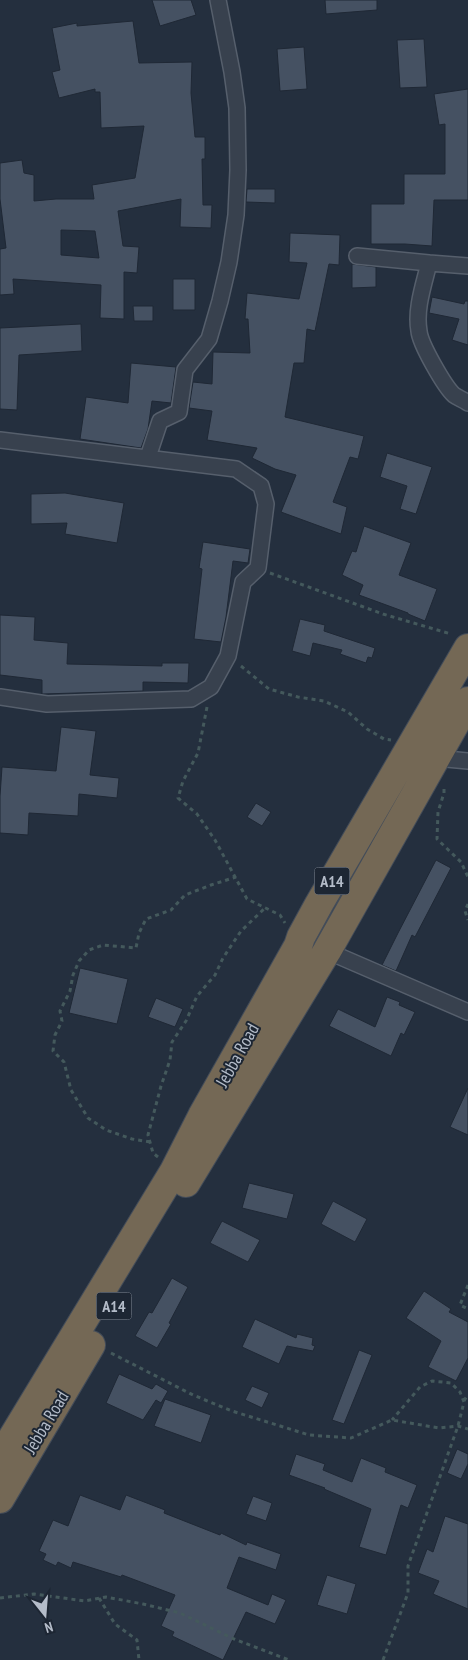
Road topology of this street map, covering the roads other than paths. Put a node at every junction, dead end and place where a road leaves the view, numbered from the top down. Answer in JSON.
{"nodes":[{"id":1,"x":218,"y":0,"type":"edge"},
{"id":2,"x":357,"y":256,"type":"dead end"},
{"id":3,"x":429,"y":262,"type":"junction"},
{"id":4,"x":468,"y":266,"type":"edge"},
{"id":5,"x":468,"y":403,"type":"edge"},
{"id":6,"x":0,"y":440,"type":"edge"},
{"id":7,"x":148,"y":458,"type":"junction"},
{"id":8,"x":468,"y":649,"type":"edge"},
{"id":9,"x":0,"y":697,"type":"edge"},
{"id":10,"x":468,"y":701,"type":"edge"},
{"id":11,"x":453,"y":760,"type":"edge"},
{"id":12,"x":327,"y":951,"type":"junction"},
{"id":13,"x":468,"y":1012,"type":"edge"},
{"id":14,"x":0,"y":1458,"type":"edge"},
{"id":15,"x":0,"y":1499,"type":"edge"}],
"edges":[{"from":1,"to":7,"type":"street"},
{"from":2,"to":3,"type":"street"},
{"from":3,"to":4,"type":"street"},
{"from":3,"to":5,"type":"street"},
{"from":6,"to":7,"type":"street"},
{"from":7,"to":9,"type":"street"},
{"from":8,"to":14,"type":"highway","name":"Jebba Road","number":"A14"},
{"from":10,"to":11,"type":"highway","name":"Jebba Road"},
{"from":11,"to":12,"type":"highway","name":"Jebba Road"},
{"from":12,"to":13,"type":"street"},
{"from":12,"to":15,"type":"highway","name":"Jebba Road","number":"A14"}]}
